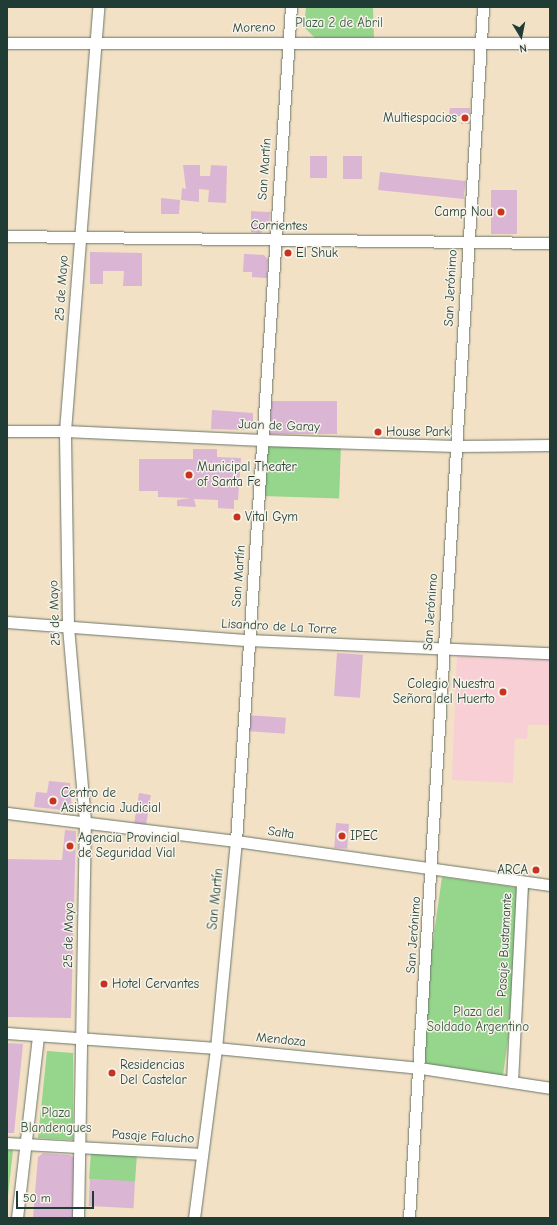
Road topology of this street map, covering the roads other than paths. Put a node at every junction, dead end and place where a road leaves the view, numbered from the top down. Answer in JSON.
{"nodes":[{"id":1,"x":98,"y":7,"type":"edge"},
{"id":2,"x":291,"y":7,"type":"edge"},
{"id":3,"x":483,"y":7,"type":"edge"},
{"id":4,"x":288,"y":42,"type":"junction"},
{"id":5,"x":481,"y":42,"type":"junction"},
{"id":6,"x":7,"y":43,"type":"edge"},
{"id":7,"x":550,"y":43,"type":"edge"},
{"id":8,"x":95,"y":44,"type":"junction"},
{"id":9,"x":7,"y":236,"type":"edge"},
{"id":10,"x":80,"y":237,"type":"junction"},
{"id":11,"x":274,"y":240,"type":"junction"},
{"id":12,"x":467,"y":243,"type":"junction"},
{"id":13,"x":550,"y":243,"type":"edge"},
{"id":14,"x":65,"y":430,"type":"junction"},
{"id":15,"x":7,"y":431,"type":"edge"},
{"id":16,"x":263,"y":440,"type":"junction"},
{"id":17,"x":550,"y":445,"type":"edge"},
{"id":18,"x":456,"y":446,"type":"junction"},
{"id":19,"x":7,"y":622,"type":"edge"},
{"id":20,"x":68,"y":626,"type":"junction"},
{"id":21,"x":248,"y":640,"type":"junction"},
{"id":22,"x":443,"y":649,"type":"junction"},
{"id":23,"x":550,"y":653,"type":"edge"},
{"id":24,"x":7,"y":813,"type":"edge"},
{"id":25,"x":85,"y":821,"type":"junction"},
{"id":26,"x":236,"y":841,"type":"junction"},
{"id":27,"x":432,"y":870,"type":"junction"},
{"id":28,"x":522,"y":882,"type":"junction"},
{"id":29,"x":550,"y":885,"type":"edge"},
{"id":30,"x":7,"y":1033,"type":"edge"},
{"id":31,"x":38,"y":1036,"type":"junction"},
{"id":32,"x":81,"y":1038,"type":"junction"},
{"id":33,"x":216,"y":1048,"type":"junction"},
{"id":34,"x":420,"y":1068,"type":"junction"},
{"id":35,"x":512,"y":1082,"type":"junction"},
{"id":36,"x":550,"y":1088,"type":"edge"},
{"id":37,"x":7,"y":1143,"type":"edge"},
{"id":38,"x":26,"y":1144,"type":"junction"},
{"id":39,"x":79,"y":1147,"type":"junction"},
{"id":40,"x":202,"y":1154,"type":"junction"},
{"id":41,"x":17,"y":1218,"type":"edge"},
{"id":42,"x":78,"y":1218,"type":"edge"},
{"id":43,"x":194,"y":1218,"type":"edge"},
{"id":44,"x":409,"y":1218,"type":"edge"}],
"edges":[{"from":1,"to":8,"type":"street","name":"25 de Mayo"},
{"from":2,"to":4,"type":"street","name":"San Martín"},
{"from":3,"to":5,"type":"street","name":"San Jerónimo"},
{"from":4,"to":5,"type":"street","name":"Moreno"},
{"from":4,"to":8,"type":"street","name":"Moreno"},
{"from":4,"to":11,"type":"street","name":"San Martín"},
{"from":5,"to":7,"type":"street","name":"Moreno"},
{"from":5,"to":12,"type":"street","name":"San Jerónimo"},
{"from":6,"to":8,"type":"street","name":"Moreno"},
{"from":8,"to":10,"type":"street","name":"25 de Mayo"},
{"from":9,"to":10,"type":"street","name":"Corrientes"},
{"from":10,"to":11,"type":"street","name":"Corrientes"},
{"from":10,"to":14,"type":"street","name":"25 de Mayo"},
{"from":11,"to":12,"type":"street","name":"Corrientes"},
{"from":11,"to":16,"type":"street","name":"San Martín"},
{"from":12,"to":13,"type":"street","name":"Corrientes"},
{"from":12,"to":18,"type":"street","name":"San Jerónimo"},
{"from":14,"to":15,"type":"street","name":"Juan de Garay"},
{"from":14,"to":16,"type":"street","name":"Juan de Garay"},
{"from":14,"to":20,"type":"street","name":"25 de Mayo"},
{"from":16,"to":18,"type":"street","name":"Juan de Garay"},
{"from":16,"to":21,"type":"street","name":"San Martín"},
{"from":17,"to":18,"type":"street","name":"Juan de Garay"},
{"from":18,"to":22,"type":"street","name":"San Jerónimo"},
{"from":19,"to":20,"type":"street","name":"Lisandro de La Torre"},
{"from":20,"to":21,"type":"street","name":"Lisandro de La Torre"},
{"from":20,"to":25,"type":"street","name":"25 de Mayo"},
{"from":21,"to":22,"type":"street","name":"Lisandro de La Torre"},
{"from":21,"to":26,"type":"street","name":"San Martín"},
{"from":22,"to":23,"type":"street","name":"Lisandro de La Torre"},
{"from":22,"to":27,"type":"street","name":"San Jerónimo"},
{"from":24,"to":25,"type":"street","name":"Salta"},
{"from":25,"to":26,"type":"street","name":"Salta"},
{"from":25,"to":32,"type":"street","name":"25 de Mayo"},
{"from":26,"to":27,"type":"street","name":"Salta"},
{"from":26,"to":33,"type":"street","name":"San Martín"},
{"from":27,"to":28,"type":"street","name":"Salta"},
{"from":27,"to":34,"type":"street","name":"San Jerónimo"},
{"from":28,"to":29,"type":"street","name":"Salta"},
{"from":28,"to":35,"type":"street","name":"Pasaje Bustamante"},
{"from":30,"to":31,"type":"street","name":"Mendoza"},
{"from":31,"to":32,"type":"street","name":"Mendoza"},
{"from":31,"to":38,"type":"street"},
{"from":32,"to":33,"type":"street","name":"Mendoza"},
{"from":32,"to":39,"type":"street","name":"25 de Mayo"},
{"from":33,"to":34,"type":"street","name":"Mendoza"},
{"from":33,"to":40,"type":"street","name":"San Martín"},
{"from":34,"to":35,"type":"street","name":"Mendoza"},
{"from":34,"to":44,"type":"street","name":"San Jerónimo"},
{"from":35,"to":36,"type":"street","name":"Mendoza"},
{"from":37,"to":38,"type":"street","name":"Pasaje Falucho"},
{"from":38,"to":39,"type":"street","name":"Pasaje Falucho"},
{"from":38,"to":41,"type":"street"},
{"from":39,"to":40,"type":"street","name":"Pasaje Falucho"},
{"from":39,"to":42,"type":"street","name":"25 de Mayo"},
{"from":40,"to":43,"type":"street","name":"San Martín"}]}
